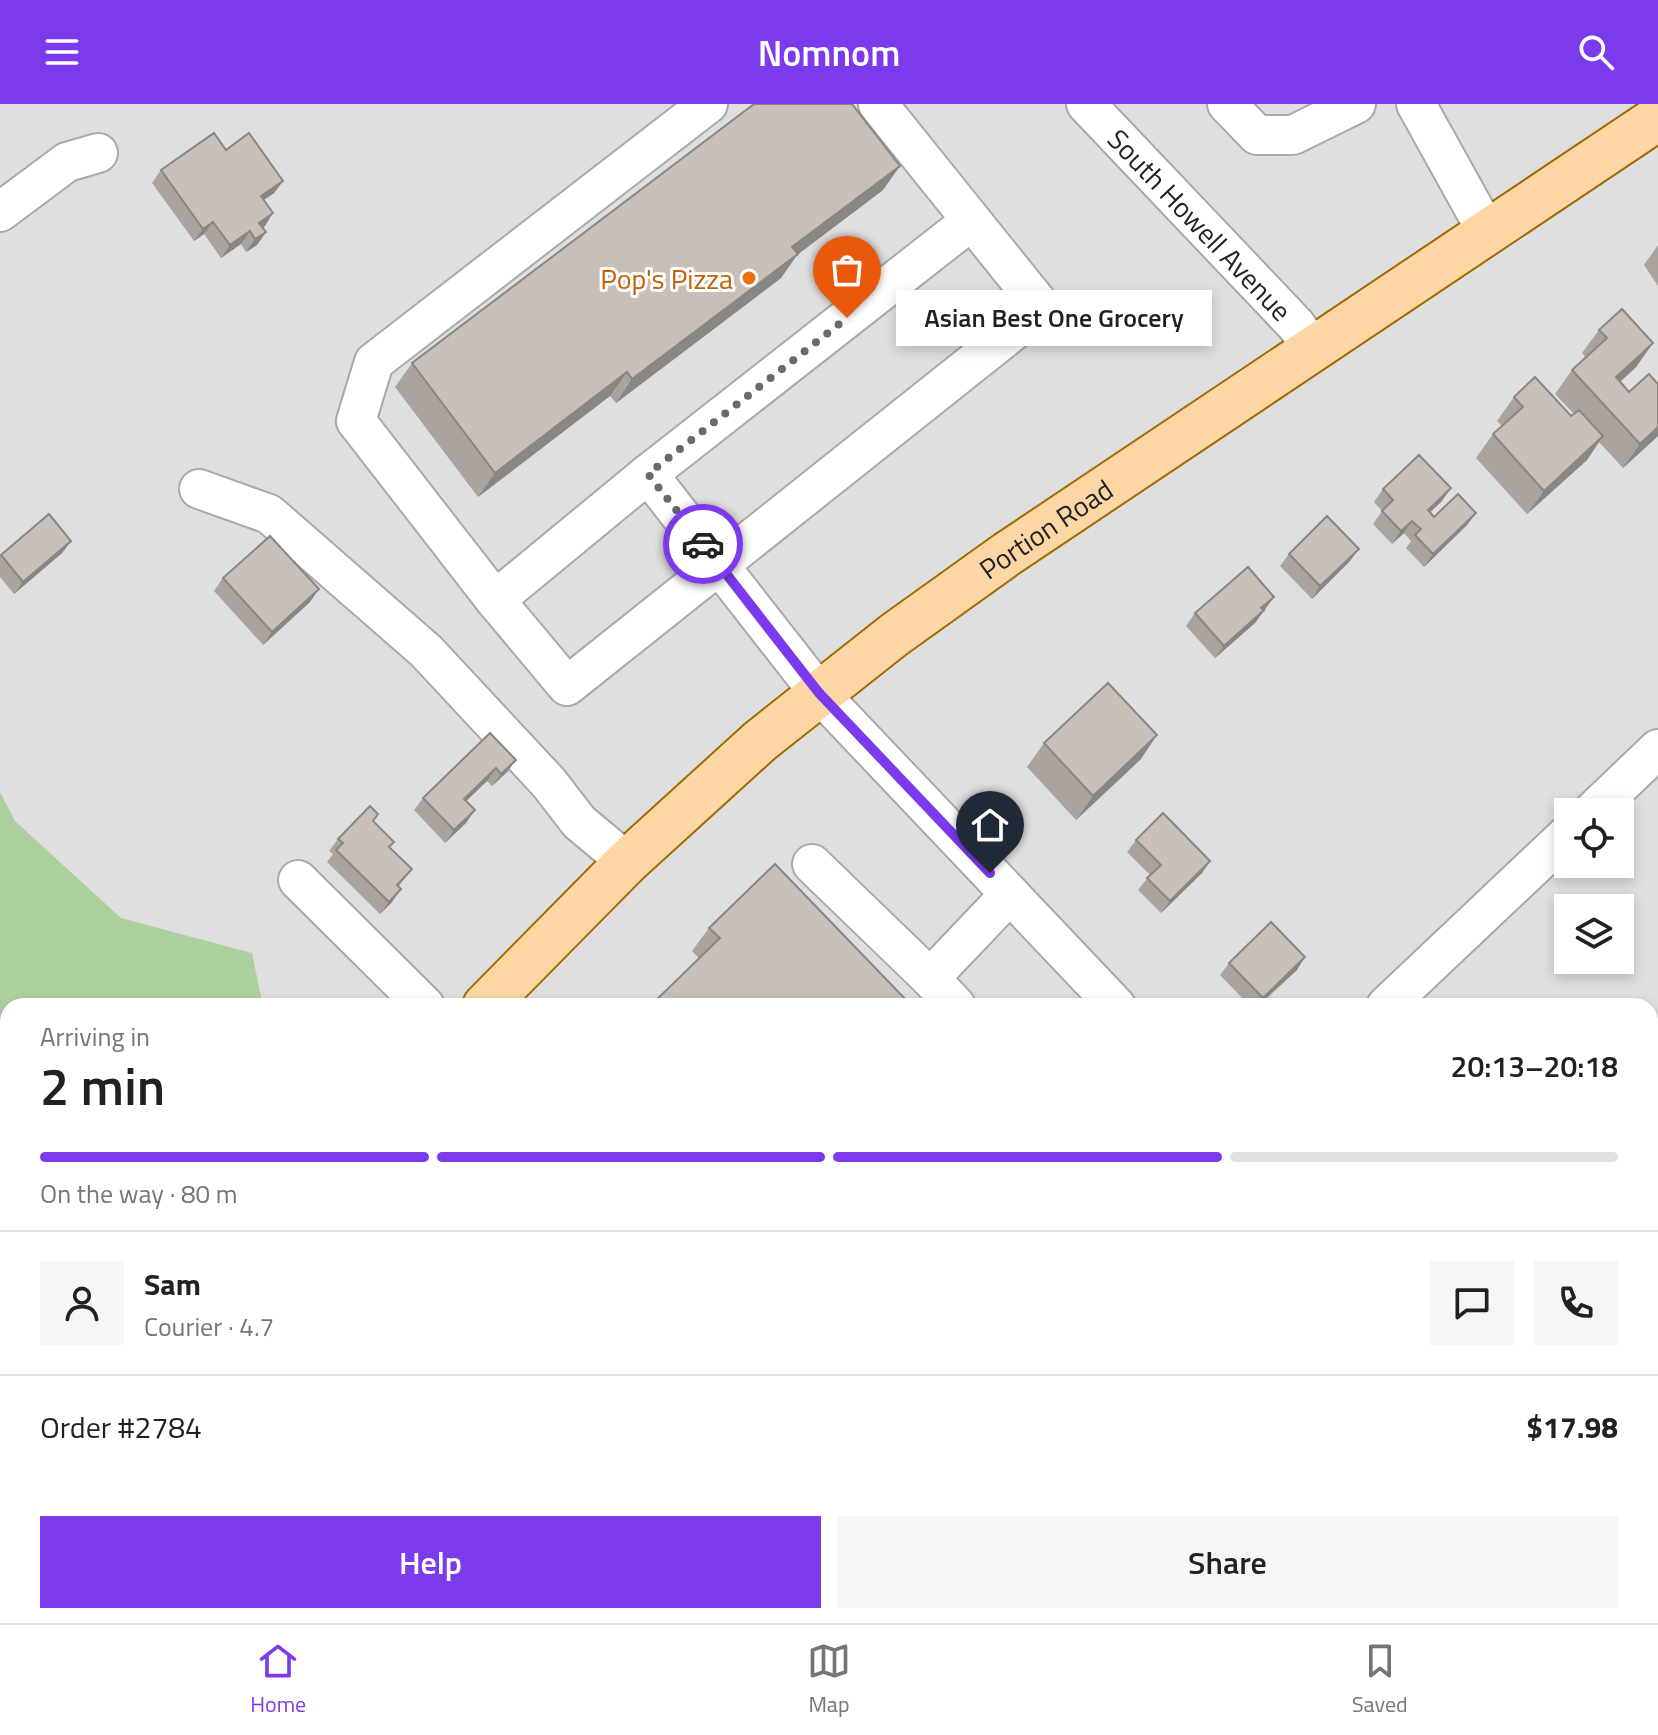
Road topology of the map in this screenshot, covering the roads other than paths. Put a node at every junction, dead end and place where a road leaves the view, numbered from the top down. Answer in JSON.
{"nodes":[{"id":1,"x":708,"y":104,"type":"edge"},
{"id":2,"x":878,"y":104,"type":"edge"},
{"id":3,"x":1227,"y":104,"type":"edge"},
{"id":4,"x":1356,"y":104,"type":"edge"},
{"id":5,"x":1416,"y":104,"type":"edge"},
{"id":6,"x":1088,"y":105,"type":"edge"},
{"id":7,"x":1658,"y":118,"type":"edge"},
{"id":8,"x":98,"y":153,"type":"dead end"},
{"id":9,"x":0,"y":212,"type":"edge"},
{"id":10,"x":971,"y":221,"type":"junction"},
{"id":11,"x":1487,"y":232,"type":"junction"},
{"id":12,"x":1312,"y":348,"type":"junction"},
{"id":13,"x":648,"y":474,"type":"junction"},
{"id":14,"x":199,"y":489,"type":"dead end"},
{"id":15,"x":719,"y":565,"type":"junction"},
{"id":16,"x":495,"y":600,"type":"junction"},
{"id":17,"x":819,"y":693,"type":"junction"},
{"id":18,"x":1658,"y":749,"type":"edge"},
{"id":19,"x":1607,"y":798,"type":"edge"},
{"id":20,"x":1554,"y":847,"type":"edge"},
{"id":21,"x":627,"y":862,"type":"junction"},
{"id":22,"x":812,"y":864,"type":"dead end"},
{"id":23,"x":298,"y":880,"type":"dead end"},
{"id":24,"x":1010,"y":894,"type":"junction"},
{"id":25,"x":930,"y":978,"type":"junction"},
{"id":26,"x":417,"y":998,"type":"edge"},
{"id":27,"x":493,"y":998,"type":"edge"},
{"id":28,"x":949,"y":998,"type":"edge"},
{"id":29,"x":1108,"y":998,"type":"edge"},
{"id":30,"x":1394,"y":998,"type":"edge"}],
"edges":[{"from":1,"to":16,"type":"street"},
{"from":2,"to":10,"type":"street"},
{"from":3,"to":4,"type":"street"},
{"from":5,"to":11,"type":"street"},
{"from":6,"to":12,"type":"street","name":"South Howell Avenue"},
{"from":7,"to":11,"type":"main road","name":"Portion Road"},
{"from":8,"to":9,"type":"street"},
{"from":10,"to":13,"type":"street"},
{"from":10,"to":15,"type":"street"},
{"from":11,"to":12,"type":"main road","name":"Portion Road"},
{"from":12,"to":17,"type":"main road","name":"Portion Road"},
{"from":13,"to":15,"type":"street"},
{"from":13,"to":16,"type":"street"},
{"from":14,"to":21,"type":"street"},
{"from":15,"to":16,"type":"street"},
{"from":15,"to":17,"type":"street"},
{"from":17,"to":21,"type":"main road","name":"Portion Road"},
{"from":17,"to":24,"type":"street"},
{"from":18,"to":19,"type":"street"},
{"from":20,"to":30,"type":"street"},
{"from":21,"to":27,"type":"main road","name":"Portion Road"},
{"from":22,"to":25,"type":"street"},
{"from":23,"to":26,"type":"street"},
{"from":24,"to":25,"type":"street"},
{"from":24,"to":29,"type":"street"},
{"from":25,"to":28,"type":"street"}]}
